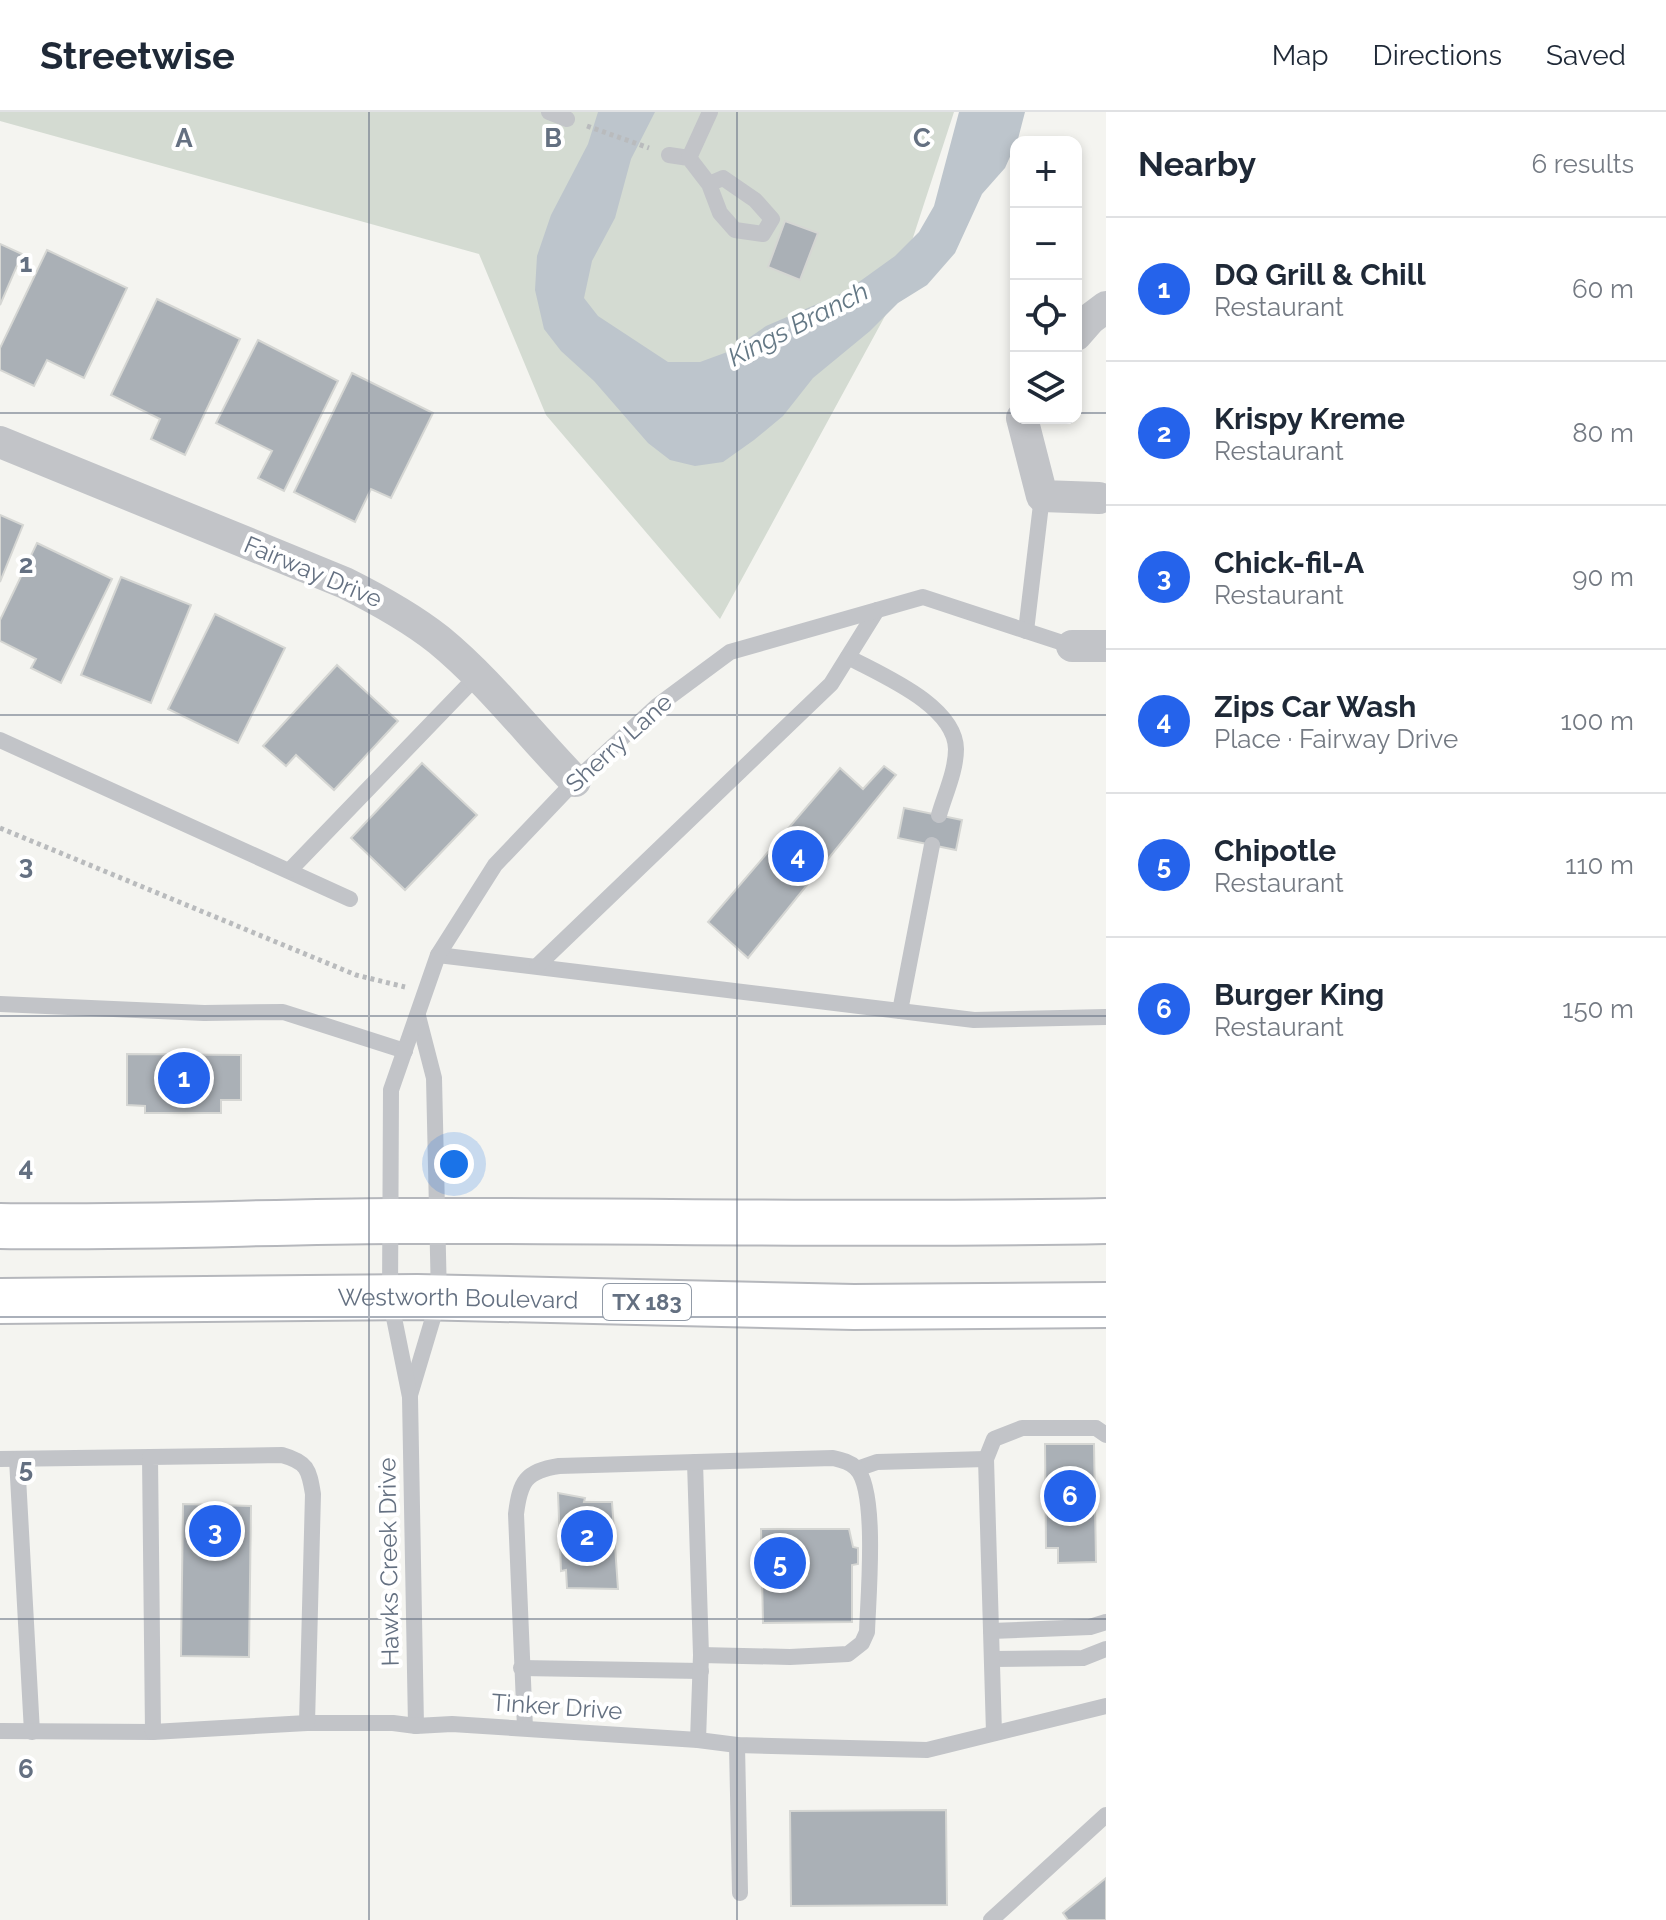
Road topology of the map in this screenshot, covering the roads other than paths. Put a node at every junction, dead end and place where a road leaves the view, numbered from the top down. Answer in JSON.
{"nodes":[{"id":1,"x":549,"y":112,"type":"edge"},
{"id":2,"x":710,"y":112,"type":"edge"},
{"id":3,"x":567,"y":119,"type":"dead end"},
{"id":4,"x":669,"y":155,"type":"dead end"},
{"id":5,"x":689,"y":158,"type":"junction"},
{"id":6,"x":709,"y":184,"type":"dead end"},
{"id":7,"x":1106,"y":307,"type":"edge"},
{"id":8,"x":1082,"y":328,"type":"edge"},
{"id":9,"x":1024,"y":424,"type":"edge"},
{"id":10,"x":0,"y":442,"type":"edge"},
{"id":11,"x":1042,"y":496,"type":"junction"},
{"id":12,"x":1103,"y":496,"type":"edge"},
{"id":13,"x":877,"y":610,"type":"junction"},
{"id":14,"x":1026,"y":631,"type":"junction"},
{"id":15,"x":1072,"y":646,"type":"joint"},
{"id":16,"x":1106,"y":646,"type":"edge"},
{"id":17,"x":848,"y":657,"type":"junction"},
{"id":18,"x":477,"y":676,"type":"junction"},
{"id":19,"x":0,"y":740,"type":"edge"},
{"id":20,"x":575,"y":781,"type":"junction"},
{"id":21,"x":939,"y":815,"type":"dead end"},
{"id":22,"x":932,"y":845,"type":"dead end"},
{"id":23,"x":290,"y":870,"type":"junction"},
{"id":24,"x":350,"y":899,"type":"dead end"},
{"id":25,"x":438,"y":955,"type":"junction"},
{"id":26,"x":537,"y":966,"type":"junction"},
{"id":27,"x":0,"y":1004,"type":"edge"},
{"id":28,"x":900,"y":1011,"type":"junction"},
{"id":29,"x":417,"y":1015,"type":"junction"},
{"id":30,"x":1106,"y":1017,"type":"edge"},
{"id":31,"x":405,"y":1051,"type":"junction"},
{"id":32,"x":392,"y":1221,"type":"junction"},
{"id":33,"x":438,"y":1221,"type":"junction"},
{"id":34,"x":1106,"y":1221,"type":"edge"},
{"id":35,"x":3,"y":1236,"type":"edge"},
{"id":36,"x":390,"y":1298,"type":"junction"},
{"id":37,"x":439,"y":1298,"type":"junction"},
{"id":38,"x":0,"y":1301,"type":"edge"},
{"id":39,"x":1094,"y":1311,"type":"edge"},
{"id":40,"x":410,"y":1397,"type":"junction"},
{"id":41,"x":1106,"y":1435,"type":"edge"},
{"id":42,"x":150,"y":1457,"type":"junction"},
{"id":43,"x":8,"y":1459,"type":"edge"},
{"id":44,"x":986,"y":1459,"type":"junction"},
{"id":45,"x":695,"y":1462,"type":"junction"},
{"id":46,"x":861,"y":1476,"type":"junction"},
{"id":47,"x":1106,"y":1622,"type":"edge"},
{"id":48,"x":991,"y":1631,"type":"junction"},
{"id":49,"x":1106,"y":1649,"type":"edge"},
{"id":50,"x":992,"y":1659,"type":"junction"},
{"id":51,"x":701,"y":1663,"type":"junction"},
{"id":52,"x":521,"y":1668,"type":"junction"},
{"id":53,"x":1106,"y":1706,"type":"edge"},
{"id":54,"x":307,"y":1723,"type":"junction"},
{"id":55,"x":416,"y":1726,"type":"junction"},
{"id":56,"x":525,"y":1728,"type":"junction"},
{"id":57,"x":0,"y":1731,"type":"edge"},
{"id":58,"x":32,"y":1732,"type":"junction"},
{"id":59,"x":153,"y":1732,"type":"junction"},
{"id":60,"x":994,"y":1733,"type":"junction"},
{"id":61,"x":698,"y":1740,"type":"junction"},
{"id":62,"x":737,"y":1745,"type":"junction"},
{"id":63,"x":1106,"y":1815,"type":"edge"},
{"id":64,"x":740,"y":1893,"type":"dead end"},
{"id":65,"x":991,"y":1920,"type":"edge"}],
"edges":[{"from":1,"to":3,"type":"lane"},
{"from":2,"to":5,"type":"lane"},
{"from":4,"to":5,"type":"lane"},
{"from":5,"to":6,"type":"lane"},
{"from":7,"to":8,"type":"street"},
{"from":9,"to":11,"type":"street"},
{"from":10,"to":18,"type":"street","name":"Fairway Drive"},
{"from":11,"to":12,"type":"street"},
{"from":11,"to":14,"type":"lane"},
{"from":13,"to":14,"type":"lane","name":"Sherry Lane"},
{"from":13,"to":17,"type":"lane"},
{"from":13,"to":20,"type":"lane","name":"Sherry Lane"},
{"from":14,"to":15,"type":"lane"},
{"from":15,"to":16,"type":"street"},
{"from":17,"to":21,"type":"lane"},
{"from":17,"to":26,"type":"lane"},
{"from":18,"to":20,"type":"street","name":"Fairway Drive"},
{"from":18,"to":23,"type":"lane"},
{"from":19,"to":23,"type":"lane"},
{"from":20,"to":25,"type":"lane","name":"Sherry Lane"},
{"from":22,"to":28,"type":"lane"},
{"from":23,"to":24,"type":"lane"},
{"from":25,"to":26,"type":"lane"},
{"from":25,"to":29,"type":"lane","name":"Sherry Lane"},
{"from":26,"to":28,"type":"lane"},
{"from":27,"to":31,"type":"lane"},
{"from":28,"to":30,"type":"lane"},
{"from":29,"to":31,"type":"lane","name":"Sherry Lane"},
{"from":29,"to":33,"type":"lane"},
{"from":31,"to":32,"type":"lane","name":"Sherry Lane"},
{"from":32,"to":33,"type":"main road"},
{"from":32,"to":35,"type":"main road"},
{"from":32,"to":36,"type":"lane","name":"Sherry Lane"},
{"from":33,"to":34,"type":"main road"},
{"from":33,"to":37,"type":"lane"},
{"from":36,"to":37,"type":"main road","name":"Westworth Boulevard","number":"TX 183"},
{"from":36,"to":38,"type":"main road","name":"Westworth Boulevard","number":"TX 183"},
{"from":36,"to":40,"type":"lane","name":"Hawks Creek Drive"},
{"from":37,"to":39,"type":"main road","name":"Westworth Boulevard","number":"TX 183"},
{"from":37,"to":40,"type":"lane","name":"Hawks Creek Drive"},
{"from":40,"to":55,"type":"lane","name":"Hawks Creek Drive"},
{"from":41,"to":44,"type":"lane"},
{"from":42,"to":43,"type":"lane"},
{"from":42,"to":54,"type":"lane"},
{"from":42,"to":59,"type":"lane"},
{"from":43,"to":58,"type":"lane"},
{"from":44,"to":46,"type":"lane"},
{"from":44,"to":48,"type":"lane"},
{"from":45,"to":46,"type":"lane"},
{"from":45,"to":51,"type":"lane"},
{"from":45,"to":52,"type":"lane"},
{"from":46,"to":51,"type":"lane"},
{"from":47,"to":48,"type":"lane"},
{"from":48,"to":50,"type":"lane"},
{"from":49,"to":50,"type":"lane"},
{"from":50,"to":60,"type":"lane"},
{"from":51,"to":52,"type":"lane"},
{"from":51,"to":61,"type":"lane"},
{"from":52,"to":56,"type":"lane"},
{"from":53,"to":60,"type":"lane","name":"Tinker Drive"},
{"from":54,"to":55,"type":"lane","name":"Tinker Drive"},
{"from":54,"to":59,"type":"lane","name":"Tinker Drive"},
{"from":55,"to":56,"type":"lane","name":"Tinker Drive"},
{"from":56,"to":61,"type":"lane","name":"Tinker Drive"},
{"from":57,"to":58,"type":"lane","name":"Tinker Drive"},
{"from":58,"to":59,"type":"lane","name":"Tinker Drive"},
{"from":60,"to":62,"type":"lane","name":"Tinker Drive"},
{"from":61,"to":62,"type":"lane","name":"Tinker Drive"},
{"from":62,"to":64,"type":"lane"},
{"from":63,"to":65,"type":"lane"}]}
